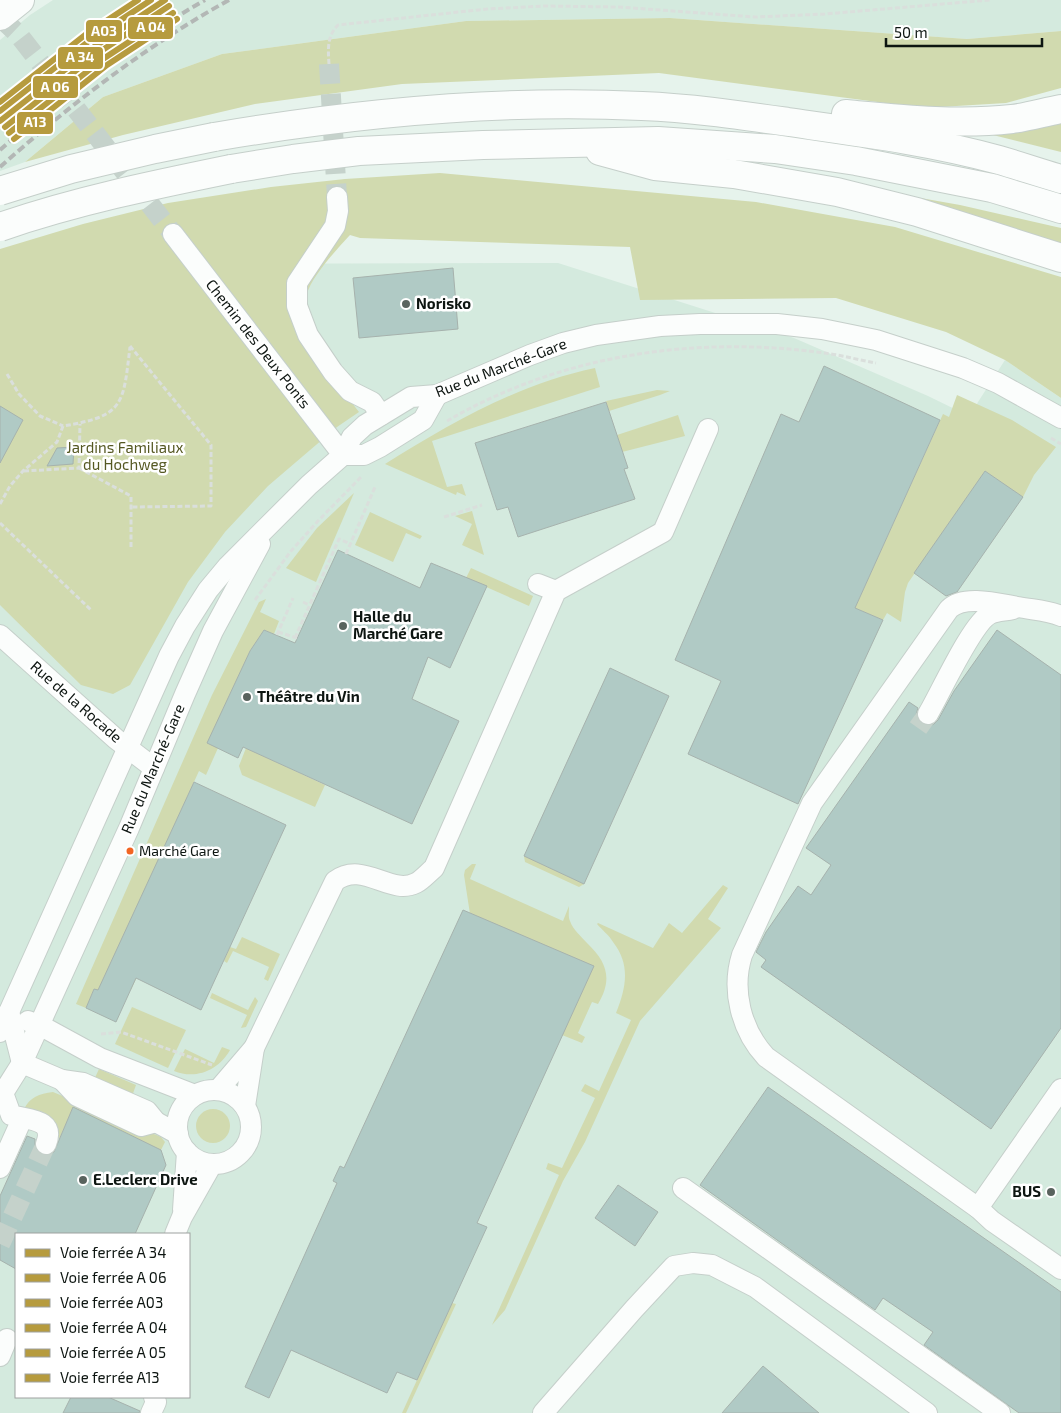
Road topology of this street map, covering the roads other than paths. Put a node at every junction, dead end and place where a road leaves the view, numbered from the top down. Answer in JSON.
{"nodes":[{"id":1,"x":1061,"y":109,"type":"edge"},
{"id":2,"x":695,"y":110,"type":"junction"},
{"id":3,"x":570,"y":142,"type":"junction"},
{"id":4,"x":1061,"y":179,"type":"edge"},
{"id":5,"x":0,"y":191,"type":"edge"},
{"id":6,"x":337,"y":197,"type":"tunnel mouth"},
{"id":7,"x":1061,"y":209,"type":"edge"},
{"id":8,"x":0,"y":227,"type":"edge"},
{"id":9,"x":173,"y":234,"type":"tunnel mouth"},
{"id":10,"x":1061,"y":258,"type":"edge"},
{"id":11,"x":438,"y":394,"type":"junction"},
{"id":12,"x":381,"y":415,"type":"junction"},
{"id":13,"x":1061,"y":418,"type":"edge"},
{"id":14,"x":708,"y":428,"type":"dead end"},
{"id":15,"x":342,"y":455,"type":"junction"},
{"id":16,"x":272,"y":522,"type":"junction"},
{"id":17,"x":1020,"y":608,"type":"junction"},
{"id":18,"x":1061,"y":616,"type":"edge"},
{"id":19,"x":0,"y":635,"type":"edge"},
{"id":20,"x":928,"y":714,"type":"tunnel mouth"},
{"id":21,"x":128,"y":748,"type":"junction"},
{"id":22,"x":154,"y":768,"type":"junction"},
{"id":23,"x":8,"y":1012,"type":"junction"},
{"id":24,"x":39,"y":1025,"type":"junction"},
{"id":25,"x":0,"y":1032,"type":"edge"},
{"id":26,"x":254,"y":1048,"type":"junction"},
{"id":27,"x":22,"y":1063,"type":"junction"},
{"id":28,"x":218,"y":1090,"type":"junction"},
{"id":29,"x":1061,"y":1090,"type":"edge"},
{"id":30,"x":1,"y":1094,"type":"edge"},
{"id":31,"x":195,"y":1095,"type":"junction"},
{"id":32,"x":245,"y":1106,"type":"junction"},
{"id":33,"x":17,"y":1117,"type":"junction"},
{"id":34,"x":178,"y":1134,"type":"junction"},
{"id":35,"x":46,"y":1144,"type":"tunnel mouth"},
{"id":36,"x":187,"y":1152,"type":"junction"},
{"id":37,"x":212,"y":1164,"type":"junction"},
{"id":38,"x":0,"y":1168,"type":"edge"},
{"id":39,"x":684,"y":1188,"type":"dead end"},
{"id":40,"x":978,"y":1208,"type":"junction"},
{"id":41,"x":179,"y":1226,"type":"edge"},
{"id":42,"x":1061,"y":1268,"type":"edge"},
{"id":43,"x":154,"y":1398,"type":"edge"},
{"id":44,"x":151,"y":1413,"type":"edge"},
{"id":45,"x":544,"y":1413,"type":"edge"},
{"id":46,"x":927,"y":1413,"type":"edge"},
{"id":47,"x":1000,"y":1413,"type":"edge"}],
"edges":[{"from":1,"to":2,"type":"highway"},
{"from":2,"to":4,"type":"highway"},
{"from":2,"to":5,"type":"highway","bridge":true},
{"from":3,"to":7,"type":"highway"},
{"from":3,"to":8,"type":"highway","bridge":true},
{"from":3,"to":10,"type":"highway"},
{"from":6,"to":12,"type":"street"},
{"from":9,"to":15,"type":"street","name":"Chemin des Deux Ponts"},
{"from":11,"to":12,"type":"street","name":"Rue du Marché-Gare"},
{"from":11,"to":13,"type":"street","name":"Rue du Marché-Gare"},
{"from":11,"to":15,"type":"street"},
{"from":12,"to":15,"type":"street","name":"Rue du Marché-Gare"},
{"from":14,"to":26,"type":"street"},
{"from":15,"to":16,"type":"street","name":"Rue du Marché-Gare"},
{"from":16,"to":21,"type":"street","name":"Rue du Marché-Gare"},
{"from":16,"to":22,"type":"street","name":"Rue du Marché-Gare"},
{"from":17,"to":18,"type":"street"},
{"from":17,"to":20,"type":"street"},
{"from":17,"to":40,"type":"street"},
{"from":19,"to":21,"type":"street","name":"Rue de la Rocade"},
{"from":21,"to":22,"type":"street","name":"Rue de la Rocade"},
{"from":21,"to":23,"type":"street","name":"Rue du Marché-Gare"},
{"from":22,"to":24,"type":"street","name":"Rue du Marché-Gare"},
{"from":23,"to":24,"type":"street"},
{"from":23,"to":25,"type":"street","name":"Rue du Marché-Gare"},
{"from":23,"to":27,"type":"street"},
{"from":24,"to":27,"type":"street","name":"Rue du Marché-Gare"},
{"from":24,"to":31,"type":"street"},
{"from":26,"to":28,"type":"street"},
{"from":26,"to":32,"type":"street"},
{"from":27,"to":30,"type":"street","name":"Rue du Marché-Gare"},
{"from":27,"to":34,"type":"street"},
{"from":28,"to":31,"type":"street"},
{"from":28,"to":32,"type":"street"},
{"from":29,"to":40,"type":"street"},
{"from":30,"to":33,"type":"street"},
{"from":31,"to":34,"type":"street"},
{"from":32,"to":37,"type":"street"},
{"from":33,"to":35,"type":"street"},
{"from":33,"to":38,"type":"street"},
{"from":34,"to":36,"type":"street"},
{"from":36,"to":37,"type":"street"},
{"from":36,"to":41,"type":"street"},
{"from":37,"to":41,"type":"street"},
{"from":39,"to":47,"type":"street"},
{"from":40,"to":42,"type":"street"},
{"from":43,"to":44,"type":"street"},
{"from":45,"to":46,"type":"street"}]}
